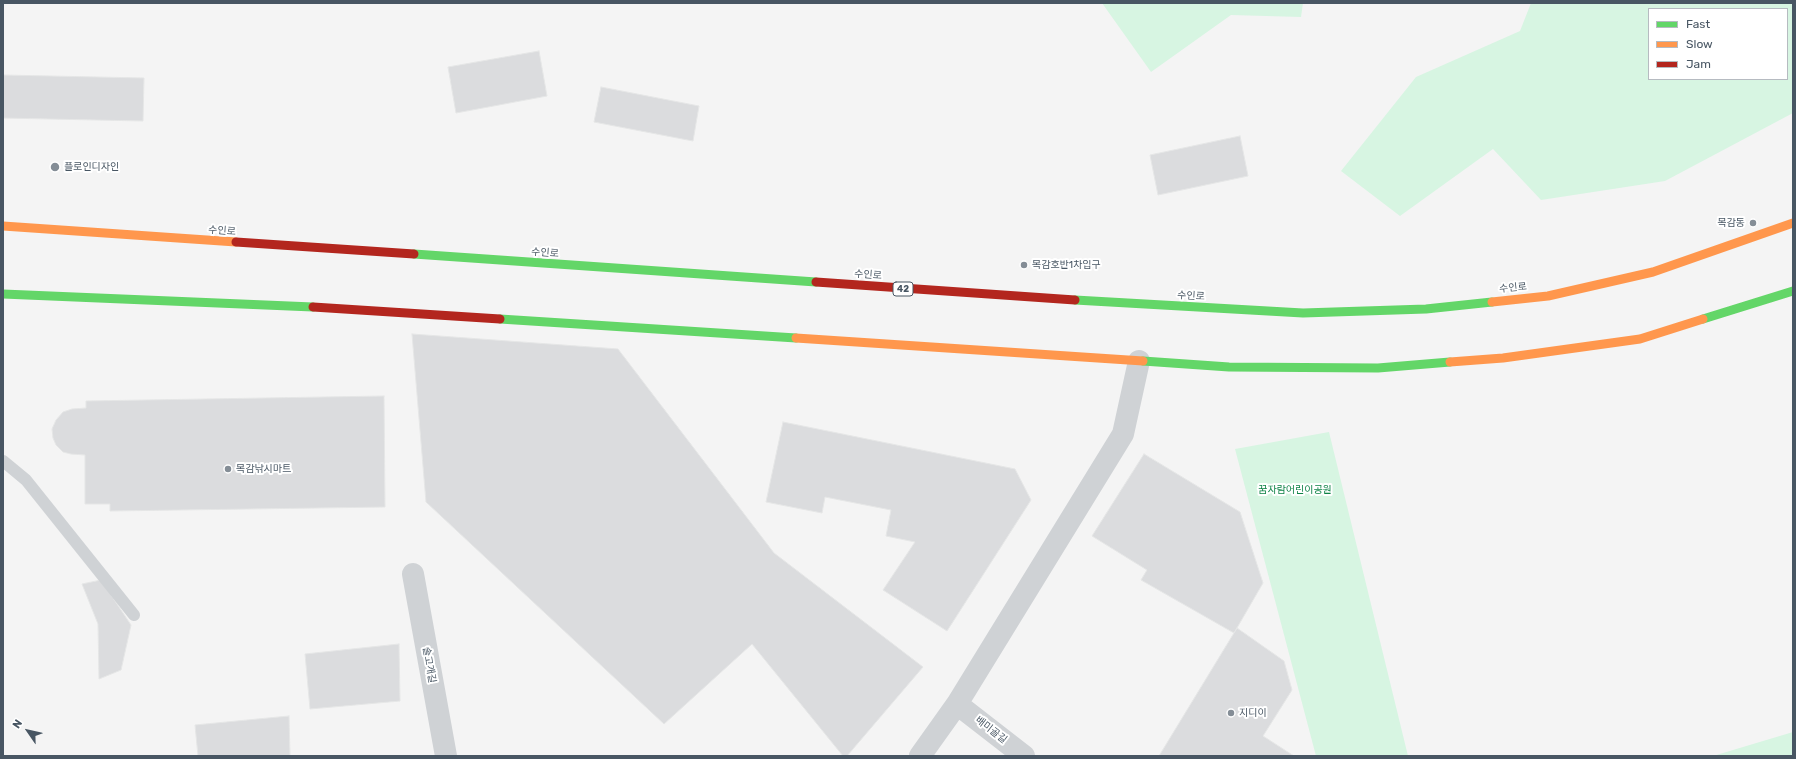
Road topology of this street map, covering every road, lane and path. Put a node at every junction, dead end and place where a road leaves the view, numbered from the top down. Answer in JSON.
{"nodes":[{"id":1,"x":1790,"y":223,"type":"edge"},
{"id":2,"x":3,"y":226,"type":"edge"},
{"id":3,"x":1793,"y":291,"type":"edge"},
{"id":4,"x":3,"y":294,"type":"edge"},
{"id":5,"x":1139,"y":361,"type":"junction"},
{"id":6,"x":3,"y":461,"type":"edge"},
{"id":7,"x":414,"y":574,"type":"dead end"},
{"id":8,"x":134,"y":615,"type":"dead end"},
{"id":9,"x":957,"y":704,"type":"junction"},
{"id":10,"x":446,"y":756,"type":"edge"},
{"id":11,"x":920,"y":756,"type":"edge"},
{"id":12,"x":1024,"y":756,"type":"edge"}],
"edges":[{"from":1,"to":2,"type":"main road","name":"수인로","number":"42"},
{"from":3,"to":5,"type":"main road"},
{"from":4,"to":5,"type":"main road"},
{"from":5,"to":9,"type":"street"},
{"from":6,"to":8,"type":"lane"},
{"from":7,"to":10,"type":"street","name":"솔고개길"},
{"from":9,"to":11,"type":"street"},
{"from":9,"to":12,"type":"street","name":"배미골길"}]}
